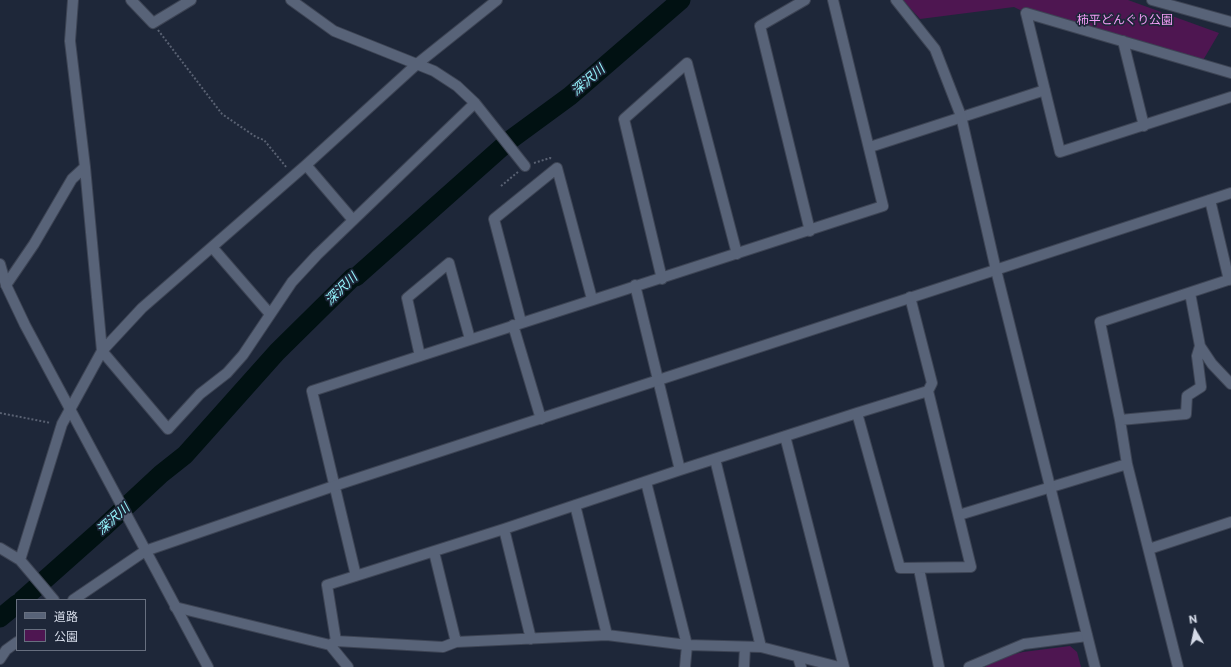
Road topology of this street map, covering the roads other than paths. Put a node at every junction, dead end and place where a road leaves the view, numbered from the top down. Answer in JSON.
{"nodes":[{"id":1,"x":73,"y":0,"type":"edge"},
{"id":2,"x":131,"y":0,"type":"edge"},
{"id":3,"x":191,"y":0,"type":"edge"},
{"id":4,"x":497,"y":0,"type":"edge"},
{"id":5,"x":805,"y":0,"type":"edge"},
{"id":6,"x":833,"y":0,"type":"edge"},
{"id":7,"x":896,"y":0,"type":"edge"},
{"id":8,"x":1152,"y":0,"type":"edge"},
{"id":9,"x":293,"y":1,"type":"edge"},
{"id":10,"x":1231,"y":22,"type":"edge"},
{"id":11,"x":1123,"y":41,"type":"junction"},
{"id":12,"x":417,"y":64,"type":"junction"},
{"id":13,"x":1231,"y":73,"type":"edge"},
{"id":14,"x":1045,"y":90,"type":"junction"},
{"id":15,"x":1231,"y":97,"type":"edge"},
{"id":16,"x":475,"y":103,"type":"junction"},
{"id":17,"x":961,"y":116,"type":"junction"},
{"id":18,"x":1144,"y":126,"type":"junction"},
{"id":19,"x":870,"y":147,"type":"junction"},
{"id":20,"x":306,"y":164,"type":"junction"},
{"id":21,"x":525,"y":166,"type":"dead end"},
{"id":22,"x":85,"y":167,"type":"junction"},
{"id":23,"x":1231,"y":193,"type":"edge"},
{"id":24,"x":1210,"y":200,"type":"junction"},
{"id":25,"x":353,"y":220,"type":"junction"},
{"id":26,"x":810,"y":231,"type":"junction"},
{"id":27,"x":212,"y":247,"type":"junction"},
{"id":28,"x":737,"y":254,"type":"junction"},
{"id":29,"x":0,"y":264,"type":"edge"},
{"id":30,"x":996,"y":270,"type":"junction"},
{"id":31,"x":662,"y":279,"type":"junction"},
{"id":32,"x":1230,"y":280,"type":"edge"},
{"id":33,"x":6,"y":285,"type":"junction"},
{"id":34,"x":635,"y":285,"type":"junction"},
{"id":35,"x":1190,"y":293,"type":"junction"},
{"id":36,"x":910,"y":297,"type":"junction"},
{"id":37,"x":592,"y":300,"type":"junction"},
{"id":38,"x":270,"y":314,"type":"junction"},
{"id":39,"x":517,"y":323,"type":"junction"},
{"id":40,"x":470,"y":340,"type":"junction"},
{"id":41,"x":1200,"y":346,"type":"junction"},
{"id":42,"x":102,"y":351,"type":"junction"},
{"id":43,"x":420,"y":356,"type":"junction"},
{"id":44,"x":658,"y":380,"type":"junction"},
{"id":45,"x":1231,"y":384,"type":"edge"},
{"id":46,"x":928,"y":391,"type":"junction"},
{"id":47,"x":71,"y":411,"type":"junction"},
{"id":48,"x":857,"y":413,"type":"junction"},
{"id":49,"x":541,"y":419,"type":"junction"},
{"id":50,"x":1120,"y":420,"type":"junction"},
{"id":51,"x":786,"y":436,"type":"junction"},
{"id":52,"x":715,"y":459,"type":"junction"},
{"id":53,"x":1126,"y":464,"type":"junction"},
{"id":54,"x":680,"y":470,"type":"junction"},
{"id":55,"x":646,"y":482,"type":"junction"},
{"id":56,"x":334,"y":486,"type":"junction"},
{"id":57,"x":1050,"y":488,"type":"junction"},
{"id":58,"x":575,"y":505,"type":"junction"},
{"id":59,"x":959,"y":515,"type":"junction"},
{"id":60,"x":1231,"y":522,"type":"edge"},
{"id":61,"x":504,"y":529,"type":"junction"},
{"id":62,"x":0,"y":548,"type":"edge"},
{"id":63,"x":1149,"y":549,"type":"junction"},
{"id":64,"x":145,"y":551,"type":"junction"},
{"id":65,"x":434,"y":552,"type":"junction"},
{"id":66,"x":20,"y":560,"type":"junction"},
{"id":67,"x":920,"y":569,"type":"junction"},
{"id":68,"x":356,"y":576,"type":"junction"},
{"id":69,"x":53,"y":599,"type":"edge"},
{"id":70,"x":74,"y":599,"type":"edge"},
{"id":71,"x":175,"y":607,"type":"junction"},
{"id":72,"x":607,"y":635,"type":"junction"},
{"id":73,"x":1087,"y":636,"type":"junction"},
{"id":74,"x":531,"y":638,"type":"junction"},
{"id":75,"x":456,"y":642,"type":"junction"},
{"id":76,"x":16,"y":643,"type":"edge"},
{"id":77,"x":333,"y":643,"type":"junction"},
{"id":78,"x":687,"y":645,"type":"junction"},
{"id":79,"x":745,"y":647,"type":"junction"},
{"id":80,"x":760,"y":647,"type":"junction"},
{"id":81,"x":0,"y":659,"type":"edge"},
{"id":82,"x":800,"y":662,"type":"edge"},
{"id":83,"x":208,"y":667,"type":"edge"},
{"id":84,"x":348,"y":667,"type":"edge"},
{"id":85,"x":685,"y":667,"type":"edge"},
{"id":86,"x":744,"y":667,"type":"edge"},
{"id":87,"x":839,"y":667,"type":"edge"},
{"id":88,"x":844,"y":667,"type":"edge"},
{"id":89,"x":938,"y":667,"type":"edge"},
{"id":90,"x":969,"y":667,"type":"edge"},
{"id":91,"x":1094,"y":667,"type":"edge"},
{"id":92,"x":1178,"y":667,"type":"edge"}],
"edges":[{"from":1,"to":22,"type":"street"},
{"from":2,"to":3,"type":"street"},
{"from":4,"to":12,"type":"street"},
{"from":5,"to":26,"type":"street"},
{"from":6,"to":19,"type":"street"},
{"from":7,"to":17,"type":"street"},
{"from":8,"to":10,"type":"street"},
{"from":9,"to":12,"type":"street"},
{"from":11,"to":13,"type":"street"},
{"from":11,"to":14,"type":"street"},
{"from":11,"to":18,"type":"street"},
{"from":12,"to":16,"type":"street"},
{"from":12,"to":20,"type":"street"},
{"from":14,"to":17,"type":"street"},
{"from":14,"to":18,"type":"street"},
{"from":15,"to":18,"type":"street"},
{"from":16,"to":21,"type":"street"},
{"from":16,"to":25,"type":"street"},
{"from":17,"to":19,"type":"street"},
{"from":17,"to":30,"type":"street"},
{"from":19,"to":26,"type":"street"},
{"from":20,"to":25,"type":"street"},
{"from":20,"to":27,"type":"street"},
{"from":22,"to":33,"type":"street"},
{"from":22,"to":42,"type":"street"},
{"from":23,"to":24,"type":"street"},
{"from":24,"to":30,"type":"street"},
{"from":24,"to":32,"type":"street"},
{"from":25,"to":38,"type":"street"},
{"from":26,"to":28,"type":"street"},
{"from":27,"to":38,"type":"street"},
{"from":27,"to":42,"type":"street"},
{"from":28,"to":31,"type":"street"},
{"from":28,"to":31,"type":"street"},
{"from":29,"to":33,"type":"street"},
{"from":30,"to":36,"type":"street"},
{"from":30,"to":57,"type":"street"},
{"from":31,"to":34,"type":"street"},
{"from":32,"to":35,"type":"street"},
{"from":33,"to":47,"type":"street"},
{"from":34,"to":37,"type":"street"},
{"from":34,"to":44,"type":"street"},
{"from":35,"to":41,"type":"street"},
{"from":35,"to":50,"type":"street"},
{"from":36,"to":44,"type":"street"},
{"from":36,"to":46,"type":"street"},
{"from":37,"to":39,"type":"street"},
{"from":37,"to":39,"type":"street"},
{"from":38,"to":42,"type":"street"},
{"from":39,"to":40,"type":"street"},
{"from":39,"to":49,"type":"street"},
{"from":40,"to":43,"type":"street"},
{"from":40,"to":43,"type":"street"},
{"from":41,"to":45,"type":"street"},
{"from":41,"to":50,"type":"street"},
{"from":42,"to":47,"type":"street"},
{"from":43,"to":56,"type":"street"},
{"from":44,"to":49,"type":"street"},
{"from":44,"to":54,"type":"street"},
{"from":46,"to":48,"type":"street"},
{"from":46,"to":59,"type":"street"},
{"from":47,"to":64,"type":"street"},
{"from":47,"to":66,"type":"street"},
{"from":48,"to":51,"type":"street"},
{"from":48,"to":67,"type":"street"},
{"from":49,"to":56,"type":"street"},
{"from":50,"to":53,"type":"street"},
{"from":51,"to":52,"type":"street"},
{"from":51,"to":88,"type":"street"},
{"from":52,"to":54,"type":"street"},
{"from":52,"to":80,"type":"street"},
{"from":53,"to":57,"type":"street"},
{"from":53,"to":63,"type":"street"},
{"from":54,"to":55,"type":"street"},
{"from":55,"to":58,"type":"street"},
{"from":55,"to":78,"type":"street"},
{"from":56,"to":64,"type":"street"},
{"from":56,"to":68,"type":"street"},
{"from":57,"to":59,"type":"street"},
{"from":57,"to":73,"type":"street"},
{"from":58,"to":61,"type":"street"},
{"from":58,"to":72,"type":"street"},
{"from":59,"to":67,"type":"street"},
{"from":60,"to":63,"type":"street"},
{"from":61,"to":65,"type":"street"},
{"from":61,"to":74,"type":"street"},
{"from":62,"to":66,"type":"street"},
{"from":63,"to":92,"type":"street"},
{"from":64,"to":70,"type":"street"},
{"from":64,"to":71,"type":"street"},
{"from":65,"to":68,"type":"street"},
{"from":65,"to":75,"type":"street"},
{"from":66,"to":69,"type":"street"},
{"from":67,"to":89,"type":"street"},
{"from":68,"to":77,"type":"street"},
{"from":71,"to":77,"type":"street"},
{"from":71,"to":83,"type":"street"},
{"from":72,"to":74,"type":"street"},
{"from":72,"to":78,"type":"street"},
{"from":73,"to":90,"type":"street"},
{"from":73,"to":91,"type":"street"},
{"from":74,"to":75,"type":"street"},
{"from":75,"to":77,"type":"street"},
{"from":76,"to":81,"type":"street"},
{"from":77,"to":84,"type":"street"},
{"from":78,"to":79,"type":"street"},
{"from":78,"to":85,"type":"street"},
{"from":79,"to":80,"type":"street"},
{"from":79,"to":86,"type":"street"},
{"from":80,"to":82,"type":"street"},
{"from":82,"to":87,"type":"street"}]}
